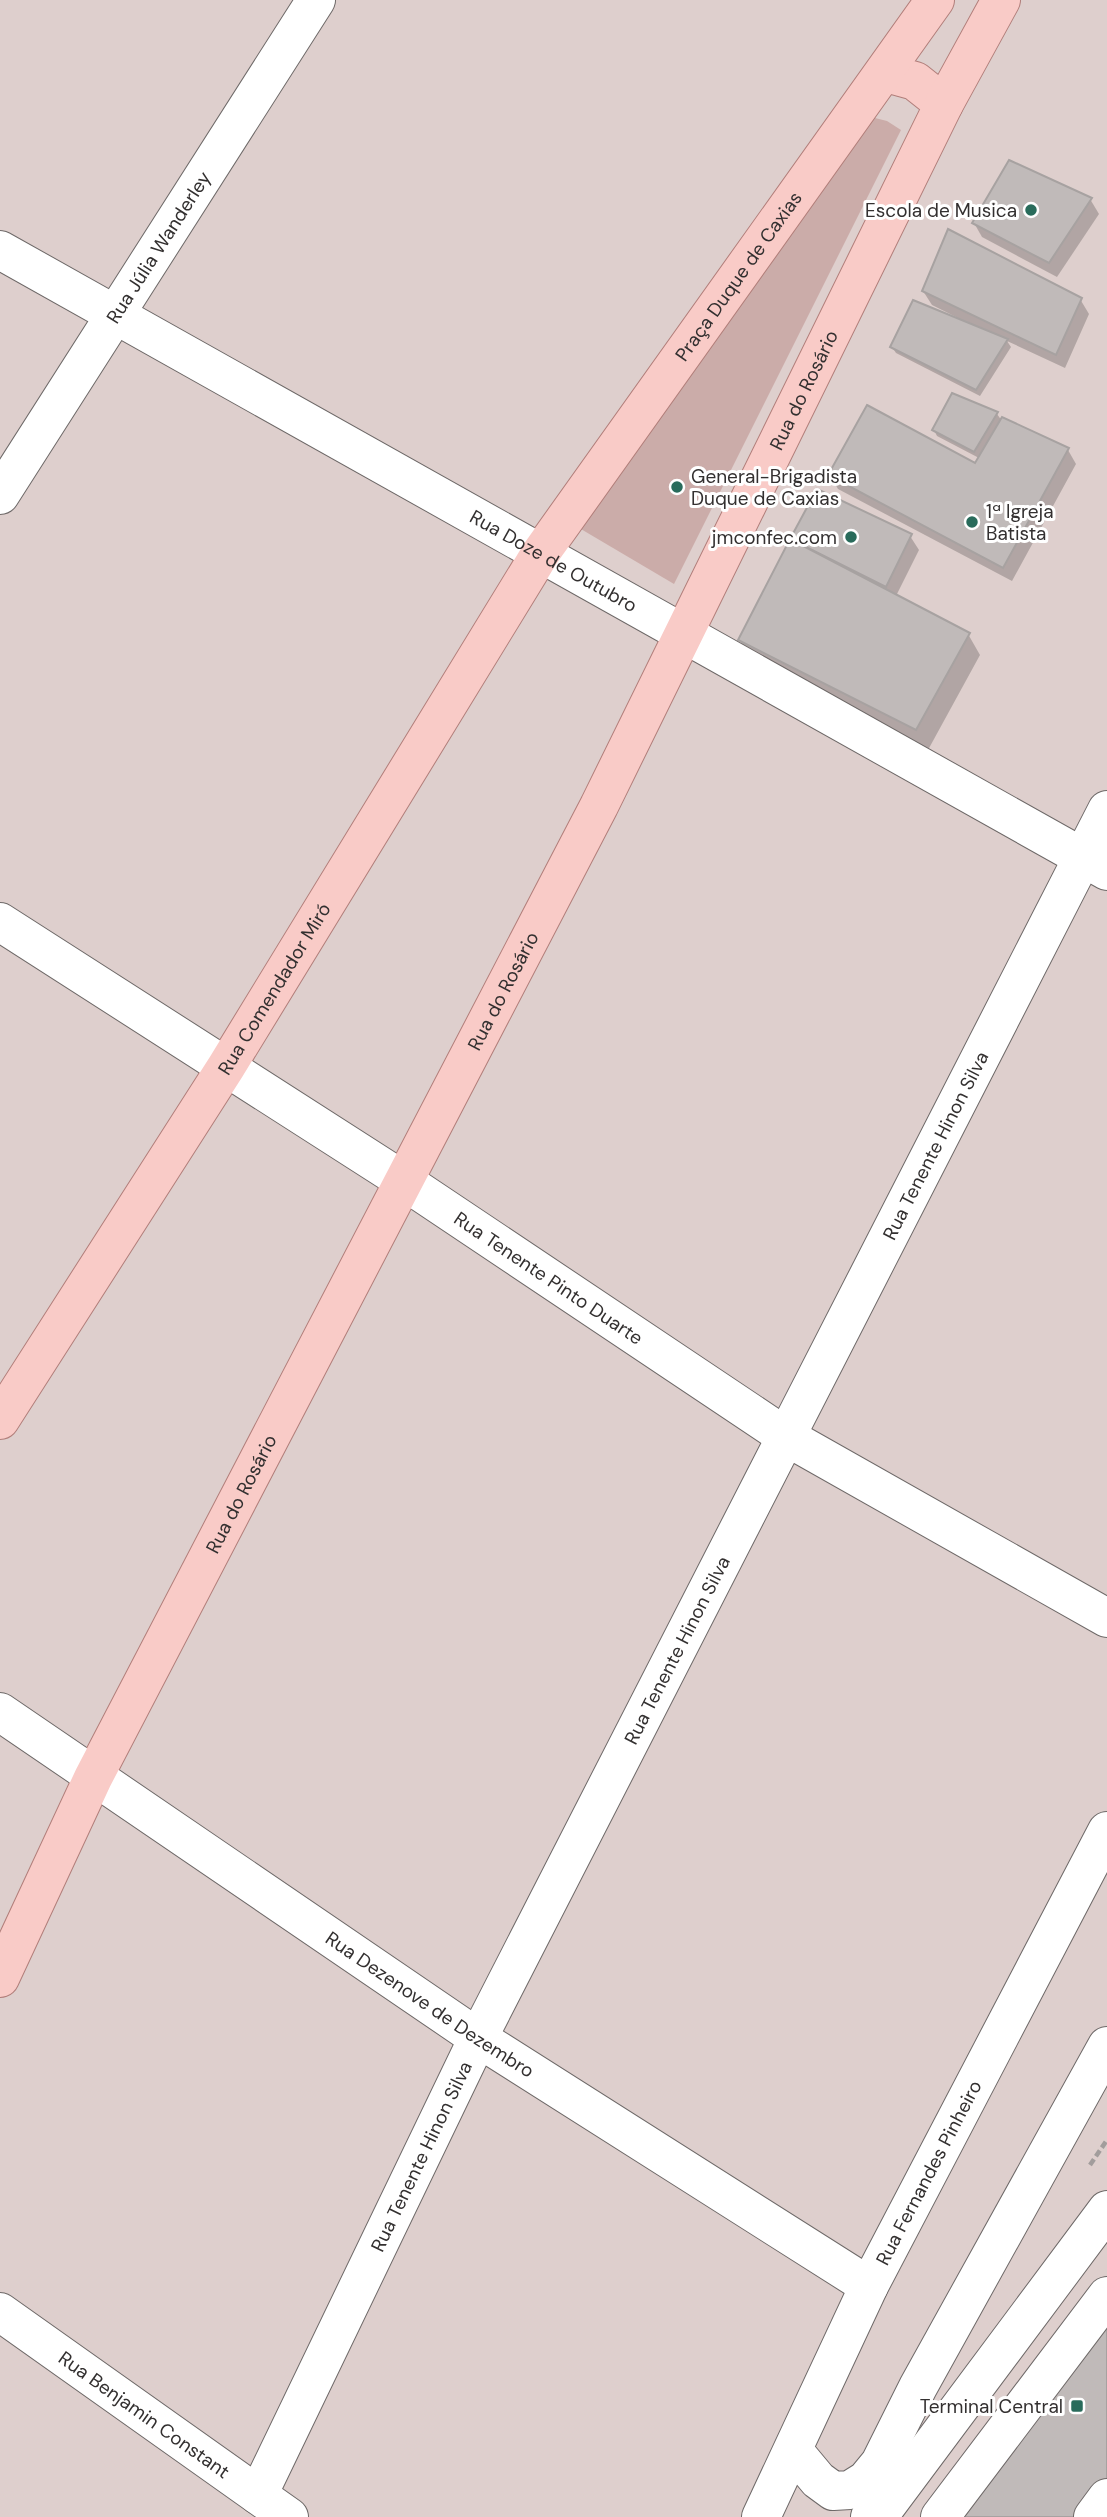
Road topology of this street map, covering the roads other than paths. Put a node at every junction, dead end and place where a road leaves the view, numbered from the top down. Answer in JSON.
{"nodes":[{"id":1,"x":316,"y":0,"type":"edge"},
{"id":2,"x":935,"y":0,"type":"edge"},
{"id":3,"x":1001,"y":0,"type":"edge"},
{"id":4,"x":886,"y":73,"type":"junction"},
{"id":5,"x":944,"y":104,"type":"junction"},
{"id":6,"x":0,"y":250,"type":"edge"},
{"id":7,"x":113,"y":315,"type":"junction"},
{"id":8,"x":0,"y":495,"type":"edge"},
{"id":9,"x":540,"y":554,"type":"junction"},
{"id":10,"x":684,"y":632,"type":"junction"},
{"id":11,"x":1107,"y":810,"type":"edge"},
{"id":12,"x":1094,"y":864,"type":"edge"},
{"id":13,"x":0,"y":922,"type":"edge"},
{"id":14,"x":226,"y":1067,"type":"junction"},
{"id":15,"x":404,"y":1181,"type":"junction"},
{"id":16,"x":0,"y":1420,"type":"edge"},
{"id":17,"x":785,"y":1436,"type":"junction"},
{"id":18,"x":1107,"y":1618,"type":"edge"},
{"id":19,"x":0,"y":1712,"type":"edge"},
{"id":20,"x":93,"y":1778,"type":"junction"},
{"id":21,"x":1107,"y":1831,"type":"edge"},
{"id":22,"x":0,"y":1978,"type":"edge"},
{"id":23,"x":478,"y":2038,"type":"junction"},
{"id":24,"x":1107,"y":2046,"type":"edge"},
{"id":25,"x":1107,"y":2210,"type":"edge"},
{"id":26,"x":869,"y":2286,"type":"junction"},
{"id":27,"x":1107,"y":2296,"type":"edge"},
{"id":28,"x":0,"y":2312,"type":"edge"},
{"id":29,"x":793,"y":2450,"type":"junction"},
{"id":30,"x":1107,"y":2498,"type":"edge"},
{"id":31,"x":273,"y":2506,"type":"edge"},
{"id":32,"x":761,"y":2517,"type":"edge"},
{"id":33,"x":870,"y":2517,"type":"edge"},
{"id":34,"x":940,"y":2517,"type":"edge"},
{"id":35,"x":1093,"y":2517,"type":"edge"}],
"edges":[{"from":1,"to":7,"type":"street","name":"Rua Júlia Wanderley"},
{"from":2,"to":4,"type":"main road","name":"Praça Duque de Caxias"},
{"from":3,"to":5,"type":"main road","name":"Rua do Rosário"},
{"from":4,"to":5,"type":"main road"},
{"from":4,"to":9,"type":"main road","name":"Praça Duque de Caxias"},
{"from":5,"to":10,"type":"main road","name":"Rua do Rosário"},
{"from":6,"to":7,"type":"street","name":"Rua Doze de Outubro"},
{"from":7,"to":8,"type":"street","name":"Rua Júlia Wanderley"},
{"from":7,"to":9,"type":"street","name":"Rua Doze de Outubro"},
{"from":9,"to":10,"type":"street","name":"Rua Doze de Outubro"},
{"from":9,"to":14,"type":"main road","name":"Rua Comendador Miró"},
{"from":10,"to":12,"type":"street","name":"Rua Doze de Outubro"},
{"from":10,"to":15,"type":"main road","name":"Rua do Rosário"},
{"from":11,"to":12,"type":"street","name":"Rua Tenente Hinon Silva"},
{"from":12,"to":17,"type":"street","name":"Rua Tenente Hinon Silva"},
{"from":13,"to":14,"type":"street","name":"Rua Tenente Pinto Duarte"},
{"from":14,"to":15,"type":"street","name":"Rua Tenente Pinto Duarte"},
{"from":14,"to":16,"type":"main road","name":"Rua Comendador Miró"},
{"from":15,"to":17,"type":"street","name":"Rua Tenente Pinto Duarte"},
{"from":15,"to":20,"type":"main road","name":"Rua do Rosário"},
{"from":17,"to":18,"type":"street","name":"Rua Tenente Pinto Duarte"},
{"from":17,"to":23,"type":"street","name":"Rua Tenente Hinon Silva"},
{"from":19,"to":20,"type":"street","name":"Rua Dezenove de Dezembro"},
{"from":20,"to":22,"type":"main road","name":"Rua do Rosário"},
{"from":20,"to":23,"type":"street","name":"Rua Dezenove de Dezembro"},
{"from":21,"to":26,"type":"street","name":"Rua Fernandes Pinheiro"},
{"from":23,"to":26,"type":"street","name":"Rua Dezenove de Dezembro"},
{"from":23,"to":31,"type":"street","name":"Rua Tenente Hinon Silva"},
{"from":24,"to":29,"type":"street"},
{"from":25,"to":33,"type":"street"},
{"from":26,"to":29,"type":"street","name":"Rua Fernandes Pinheiro"},
{"from":27,"to":34,"type":"street"},
{"from":28,"to":31,"type":"street","name":"Rua Benjamin Constant"},
{"from":29,"to":32,"type":"street","name":"Rua Fernandes Pinheiro"},
{"from":30,"to":35,"type":"street"}]}
